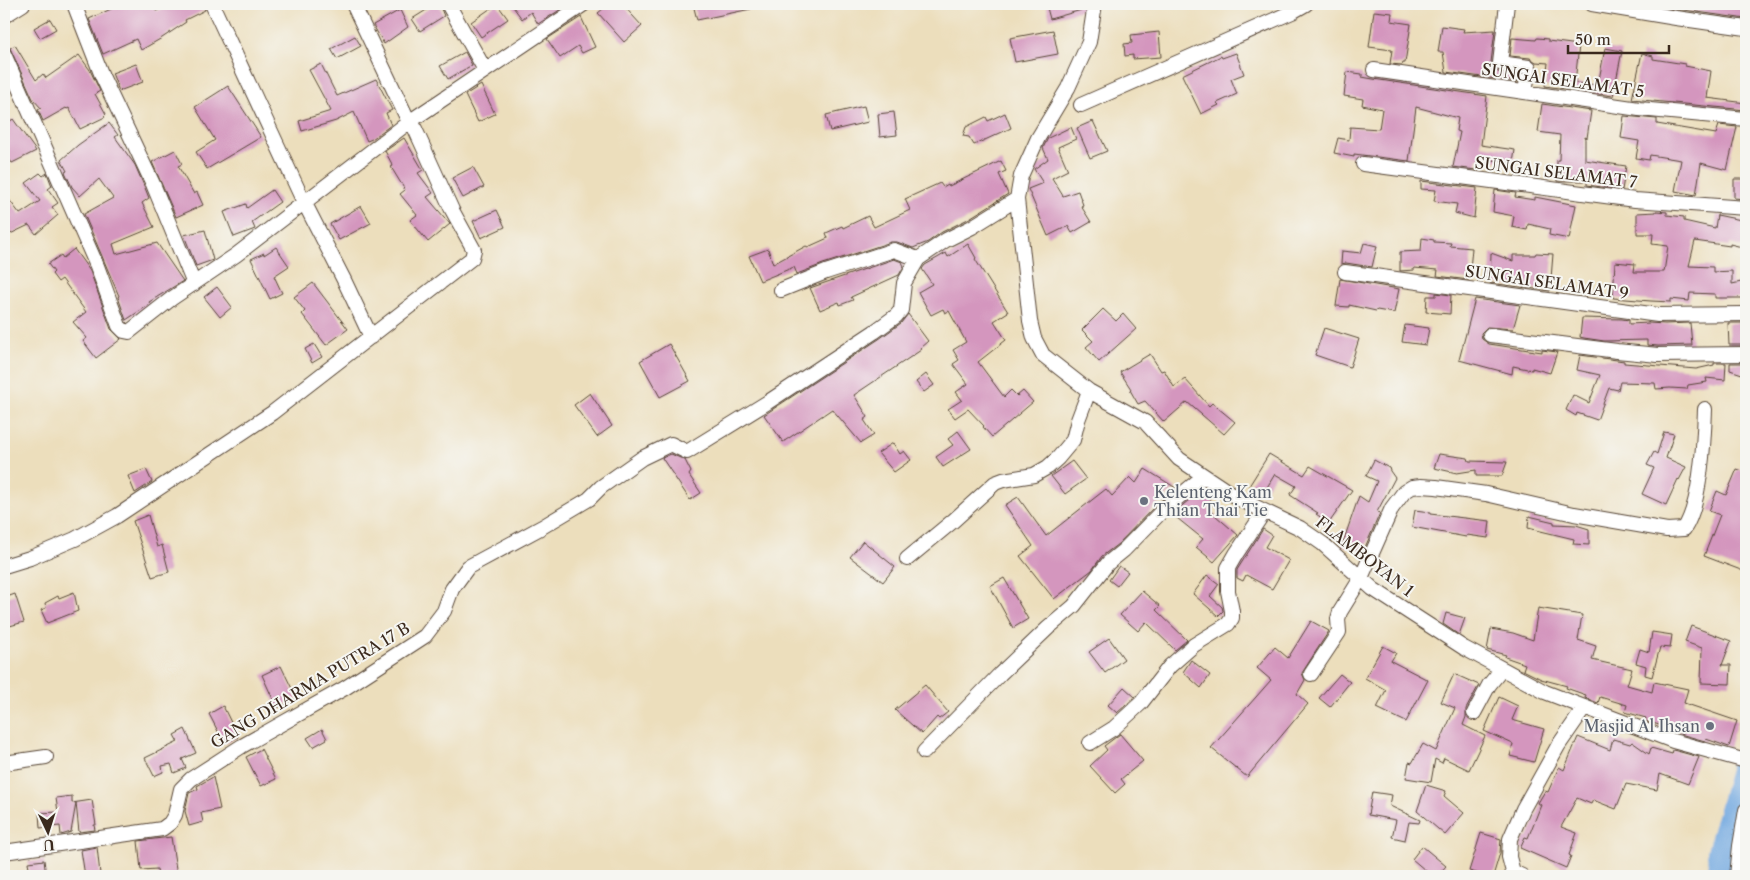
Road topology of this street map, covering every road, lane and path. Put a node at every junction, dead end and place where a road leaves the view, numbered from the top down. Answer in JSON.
{"nodes":[{"id":1,"x":23,"y":4,"type":"edge"},
{"id":2,"x":74,"y":4,"type":"edge"},
{"id":3,"x":212,"y":4,"type":"edge"},
{"id":4,"x":353,"y":4,"type":"edge"},
{"id":5,"x":448,"y":4,"type":"edge"},
{"id":6,"x":584,"y":4,"type":"edge"},
{"id":7,"x":1095,"y":4,"type":"edge"},
{"id":8,"x":1306,"y":4,"type":"edge"},
{"id":9,"x":1507,"y":4,"type":"edge"},
{"id":10,"x":1592,"y":4,"type":"edge"},
{"id":11,"x":564,"y":9,"type":"edge"},
{"id":12,"x":4,"y":16,"type":"edge"},
{"id":13,"x":1746,"y":28,"type":"edge"},
{"id":14,"x":4,"y":54,"type":"edge"},
{"id":15,"x":485,"y":70,"type":"junction"},
{"id":16,"x":1374,"y":70,"type":"dead end"},
{"id":17,"x":1068,"y":88,"type":"junction"},
{"id":18,"x":1525,"y":92,"type":"junction"},
{"id":19,"x":1746,"y":119,"type":"edge"},
{"id":20,"x":410,"y":121,"type":"junction"},
{"id":21,"x":1362,"y":164,"type":"dead end"},
{"id":22,"x":1017,"y":199,"type":"junction"},
{"id":23,"x":305,"y":202,"type":"junction"},
{"id":24,"x":1746,"y":208,"type":"edge"},
{"id":25,"x":918,"y":259,"type":"junction"},
{"id":26,"x":1345,"y":272,"type":"dead end"},
{"id":27,"x":194,"y":284,"type":"junction"},
{"id":28,"x":781,"y":290,"type":"dead end"},
{"id":29,"x":1746,"y":314,"type":"edge"},
{"id":30,"x":1490,"y":335,"type":"dead end"},
{"id":31,"x":370,"y":337,"type":"junction"},
{"id":32,"x":1746,"y":354,"type":"edge"},
{"id":33,"x":1089,"y":391,"type":"junction"},
{"id":34,"x":1705,"y":409,"type":"dead end"},
{"id":35,"x":1204,"y":476,"type":"junction"},
{"id":36,"x":1264,"y":512,"type":"junction"},
{"id":37,"x":907,"y":559,"type":"dead end"},
{"id":38,"x":4,"y":566,"type":"edge"},
{"id":39,"x":1361,"y":578,"type":"junction"},
{"id":40,"x":1502,"y":669,"type":"junction"},
{"id":41,"x":1311,"y":674,"type":"dead end"},
{"id":42,"x":1585,"y":707,"type":"junction"},
{"id":43,"x":1474,"y":713,"type":"dead end"},
{"id":44,"x":1090,"y":743,"type":"dead end"},
{"id":45,"x":924,"y":752,"type":"dead end"},
{"id":46,"x":46,"y":757,"type":"dead end"},
{"id":47,"x":1746,"y":760,"type":"edge"},
{"id":48,"x":4,"y":763,"type":"edge"},
{"id":49,"x":1746,"y":810,"type":"edge"},
{"id":50,"x":4,"y":852,"type":"edge"},
{"id":51,"x":1522,"y":876,"type":"edge"},
{"id":52,"x":1737,"y":876,"type":"edge"}],
"edges":[{"from":1,"to":12,"type":"street"},
{"from":2,"to":27,"type":"street"},
{"from":3,"to":23,"type":"street"},
{"from":4,"to":20,"type":"street"},
{"from":5,"to":15,"type":"street"},
{"from":6,"to":11,"type":"street"},
{"from":7,"to":17,"type":"street"},
{"from":8,"to":17,"type":"street"},
{"from":9,"to":18,"type":"street"},
{"from":10,"to":13,"type":"street"},
{"from":11,"to":15,"type":"street"},
{"from":14,"to":27,"type":"street"},
{"from":15,"to":20,"type":"street"},
{"from":16,"to":18,"type":"street","name":"SUNGAI SELAMAT 5"},
{"from":17,"to":22,"type":"street"},
{"from":18,"to":19,"type":"street","name":"SUNGAI SELAMAT 5"},
{"from":20,"to":23,"type":"street"},
{"from":20,"to":31,"type":"street"},
{"from":21,"to":24,"type":"street","name":"SUNGAI SELAMAT 7"},
{"from":22,"to":25,"type":"street"},
{"from":22,"to":33,"type":"street","name":"FLAMBOYAN 1"},
{"from":23,"to":27,"type":"street"},
{"from":23,"to":31,"type":"street"},
{"from":25,"to":28,"type":"street"},
{"from":25,"to":50,"type":"street","name":"GANG DHARMA PUTRA 17 B"},
{"from":26,"to":29,"type":"street","name":"SUNGAI SELAMAT 9"},
{"from":30,"to":32,"type":"street"},
{"from":31,"to":38,"type":"street"},
{"from":33,"to":35,"type":"street","name":"FLAMBOYAN 1"},
{"from":33,"to":37,"type":"street"},
{"from":34,"to":39,"type":"street"},
{"from":35,"to":36,"type":"street","name":"FLAMBOYAN 1"},
{"from":35,"to":45,"type":"street"},
{"from":36,"to":39,"type":"street","name":"FLAMBOYAN 1"},
{"from":36,"to":44,"type":"street"},
{"from":39,"to":40,"type":"street","name":"FLAMBOYAN 1"},
{"from":39,"to":41,"type":"street"},
{"from":40,"to":42,"type":"street","name":"FLAMBOYAN 1"},
{"from":40,"to":43,"type":"street"},
{"from":42,"to":47,"type":"street","name":"FLAMBOYAN 1"},
{"from":42,"to":51,"type":"street"},
{"from":46,"to":48,"type":"street"},
{"from":49,"to":52,"type":"street"}]}
